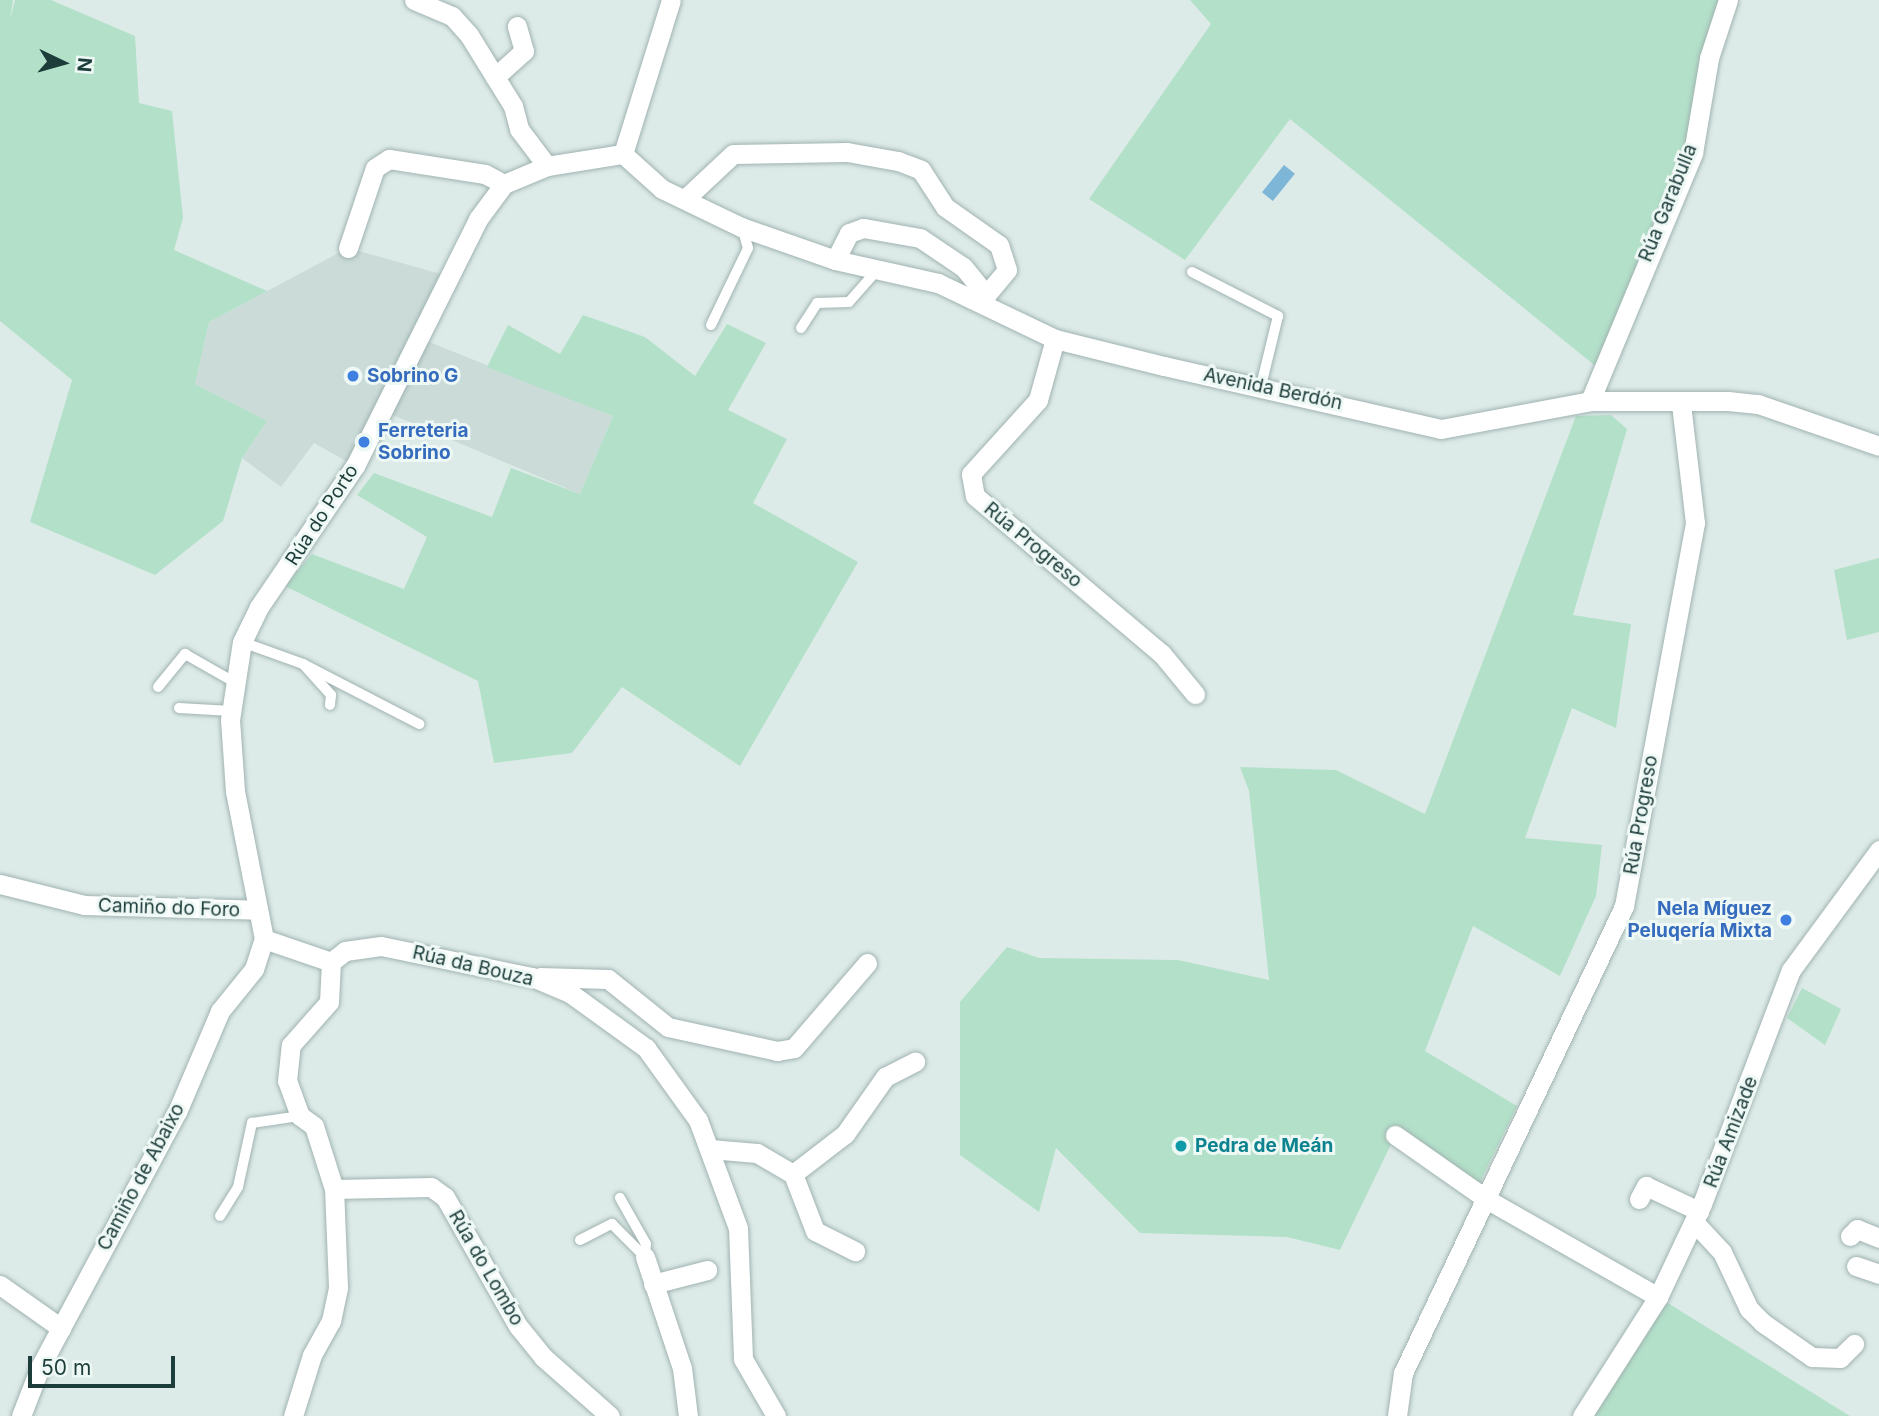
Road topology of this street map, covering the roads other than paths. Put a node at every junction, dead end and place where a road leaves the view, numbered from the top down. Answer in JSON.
{"nodes":[{"id":1,"x":414,"y":0,"type":"edge"},
{"id":2,"x":671,"y":0,"type":"edge"},
{"id":3,"x":1728,"y":0,"type":"edge"},
{"id":4,"x":517,"y":26,"type":"dead end"},
{"id":5,"x":495,"y":77,"type":"junction"},
{"id":6,"x":623,"y":154,"type":"junction"},
{"id":7,"x":547,"y":166,"type":"junction"},
{"id":8,"x":504,"y":184,"type":"junction"},
{"id":9,"x":686,"y":198,"type":"junction"},
{"id":10,"x":741,"y":227,"type":"junction"},
{"id":11,"x":348,"y":248,"type":"dead end"},
{"id":12,"x":835,"y":260,"type":"junction"},
{"id":13,"x":879,"y":268,"type":"junction"},
{"id":14,"x":1192,"y":272,"type":"dead end"},
{"id":15,"x":984,"y":299,"type":"junction"},
{"id":16,"x":711,"y":326,"type":"dead end"},
{"id":17,"x":802,"y":328,"type":"dead end"},
{"id":18,"x":1055,"y":338,"type":"junction"},
{"id":19,"x":1261,"y":386,"type":"junction"},
{"id":20,"x":1590,"y":401,"type":"junction"},
{"id":21,"x":1681,"y":404,"type":"junction"},
{"id":22,"x":1879,"y":446,"type":"edge"},
{"id":23,"x":242,"y":642,"type":"junction"},
{"id":24,"x":303,"y":664,"type":"junction"},
{"id":25,"x":234,"y":682,"type":"junction"},
{"id":26,"x":158,"y":687,"type":"dead end"},
{"id":27,"x":1195,"y":694,"type":"dead end"},
{"id":28,"x":330,"y":705,"type":"dead end"},
{"id":29,"x":179,"y":708,"type":"dead end"},
{"id":30,"x":230,"y":711,"type":"junction"},
{"id":31,"x":419,"y":724,"type":"dead end"},
{"id":32,"x":1879,"y":850,"type":"edge"},
{"id":33,"x":0,"y":884,"type":"edge"},
{"id":34,"x":258,"y":910,"type":"junction"},
{"id":35,"x":264,"y":939,"type":"junction"},
{"id":36,"x":331,"y":962,"type":"junction"},
{"id":37,"x":867,"y":962,"type":"dead end"},
{"id":38,"x":532,"y":977,"type":"junction"},
{"id":39,"x":650,"y":1018,"type":"junction"},
{"id":40,"x":646,"y":1048,"type":"junction"},
{"id":41,"x":915,"y":1062,"type":"dead end"},
{"id":42,"x":300,"y":1116,"type":"junction"},
{"id":43,"x":1395,"y":1136,"type":"dead end"},
{"id":44,"x":709,"y":1149,"type":"junction"},
{"id":45,"x":793,"y":1174,"type":"junction"},
{"id":46,"x":334,"y":1189,"type":"junction"},
{"id":47,"x":620,"y":1198,"type":"dead end"},
{"id":48,"x":1639,"y":1199,"type":"dead end"},
{"id":49,"x":1488,"y":1200,"type":"junction"},
{"id":50,"x":220,"y":1216,"type":"dead end"},
{"id":51,"x":1696,"y":1216,"type":"junction"},
{"id":52,"x":1850,"y":1236,"type":"dead end"},
{"id":53,"x":1879,"y":1238,"type":"edge"},
{"id":54,"x":580,"y":1240,"type":"dead end"},
{"id":55,"x":855,"y":1251,"type":"dead end"},
{"id":56,"x":645,"y":1257,"type":"junction"},
{"id":57,"x":1856,"y":1266,"type":"dead end"},
{"id":58,"x":707,"y":1269,"type":"dead end"},
{"id":59,"x":1879,"y":1274,"type":"edge"},
{"id":60,"x":653,"y":1284,"type":"junction"},
{"id":61,"x":0,"y":1285,"type":"edge"},
{"id":62,"x":1658,"y":1297,"type":"junction"},
{"id":63,"x":61,"y":1328,"type":"junction"},
{"id":64,"x":1854,"y":1344,"type":"dead end"},
{"id":65,"x":21,"y":1416,"type":"edge"},
{"id":66,"x":293,"y":1416,"type":"edge"},
{"id":67,"x":610,"y":1416,"type":"edge"},
{"id":68,"x":688,"y":1416,"type":"edge"},
{"id":69,"x":776,"y":1416,"type":"edge"},
{"id":70,"x":1397,"y":1416,"type":"edge"},
{"id":71,"x":1582,"y":1416,"type":"edge"}],
"edges":[{"from":1,"to":5,"type":"street"},
{"from":2,"to":6,"type":"street"},
{"from":3,"to":20,"type":"street","name":"Rúa Garabulla"},
{"from":4,"to":5,"type":"street"},
{"from":5,"to":7,"type":"street"},
{"from":6,"to":7,"type":"street"},
{"from":6,"to":9,"type":"street","name":"Avenida Berdón"},
{"from":7,"to":8,"type":"street"},
{"from":8,"to":11,"type":"street"},
{"from":8,"to":23,"type":"street","name":"Rúa do Porto"},
{"from":9,"to":10,"type":"street","name":"Avenida Berdón"},
{"from":9,"to":15,"type":"street"},
{"from":10,"to":12,"type":"street","name":"Avenida Berdón"},
{"from":10,"to":16,"type":"lane"},
{"from":12,"to":13,"type":"street","name":"Avenida Berdón"},
{"from":12,"to":15,"type":"street"},
{"from":13,"to":15,"type":"street","name":"Avenida Berdón"},
{"from":13,"to":17,"type":"lane"},
{"from":14,"to":19,"type":"lane"},
{"from":15,"to":18,"type":"street","name":"Avenida Berdón"},
{"from":18,"to":19,"type":"street","name":"Avenida Berdón"},
{"from":18,"to":27,"type":"street","name":"Rúa Progreso"},
{"from":19,"to":20,"type":"street","name":"Avenida Berdón"},
{"from":20,"to":21,"type":"street","name":"Avenida Berdón"},
{"from":21,"to":22,"type":"street","name":"Avenida Berdón"},
{"from":21,"to":49,"type":"street","name":"Rúa Progreso"},
{"from":23,"to":24,"type":"lane"},
{"from":23,"to":25,"type":"street","name":"Rúa do Porto"},
{"from":24,"to":28,"type":"lane"},
{"from":24,"to":31,"type":"lane"},
{"from":25,"to":26,"type":"lane"},
{"from":25,"to":30,"type":"street","name":"Rúa do Porto"},
{"from":29,"to":30,"type":"lane"},
{"from":30,"to":34,"type":"street","name":"Rúa do Porto"},
{"from":32,"to":51,"type":"street","name":"Rúa Amizade"},
{"from":33,"to":34,"type":"street","name":"Camiño do Foro"},
{"from":34,"to":35,"type":"street","name":"Rúa do Porto"},
{"from":35,"to":36,"type":"street"},
{"from":35,"to":63,"type":"street","name":"Camiño de Abaixo"},
{"from":36,"to":38,"type":"street","name":"Rúa da Bouza"},
{"from":36,"to":42,"type":"street"},
{"from":37,"to":39,"type":"street"},
{"from":38,"to":39,"type":"street"},
{"from":38,"to":40,"type":"street","name":"Rúa da Bouza"},
{"from":39,"to":40,"type":"street"},
{"from":40,"to":44,"type":"street","name":"Rúa da Bouza"},
{"from":41,"to":45,"type":"street"},
{"from":42,"to":46,"type":"street"},
{"from":42,"to":50,"type":"lane"},
{"from":43,"to":49,"type":"street"},
{"from":44,"to":45,"type":"street"},
{"from":44,"to":69,"type":"street","name":"Rúa da Bouza"},
{"from":45,"to":55,"type":"street"},
{"from":46,"to":66,"type":"street"},
{"from":46,"to":67,"type":"street","name":"Rúa do Lombo"},
{"from":47,"to":56,"type":"lane"},
{"from":48,"to":51,"type":"street"},
{"from":49,"to":62,"type":"street"},
{"from":49,"to":70,"type":"street","name":"Rúa Progreso"},
{"from":51,"to":62,"type":"street","name":"Rúa Amizade"},
{"from":51,"to":64,"type":"street"},
{"from":52,"to":53,"type":"street"},
{"from":54,"to":56,"type":"lane"},
{"from":56,"to":60,"type":"street"},
{"from":57,"to":59,"type":"street"},
{"from":58,"to":60,"type":"street"},
{"from":60,"to":68,"type":"street"},
{"from":61,"to":63,"type":"street"},
{"from":62,"to":71,"type":"street","name":"Rúa Amizade"},
{"from":63,"to":65,"type":"street","name":"Camiño de Abaixo"}]}
